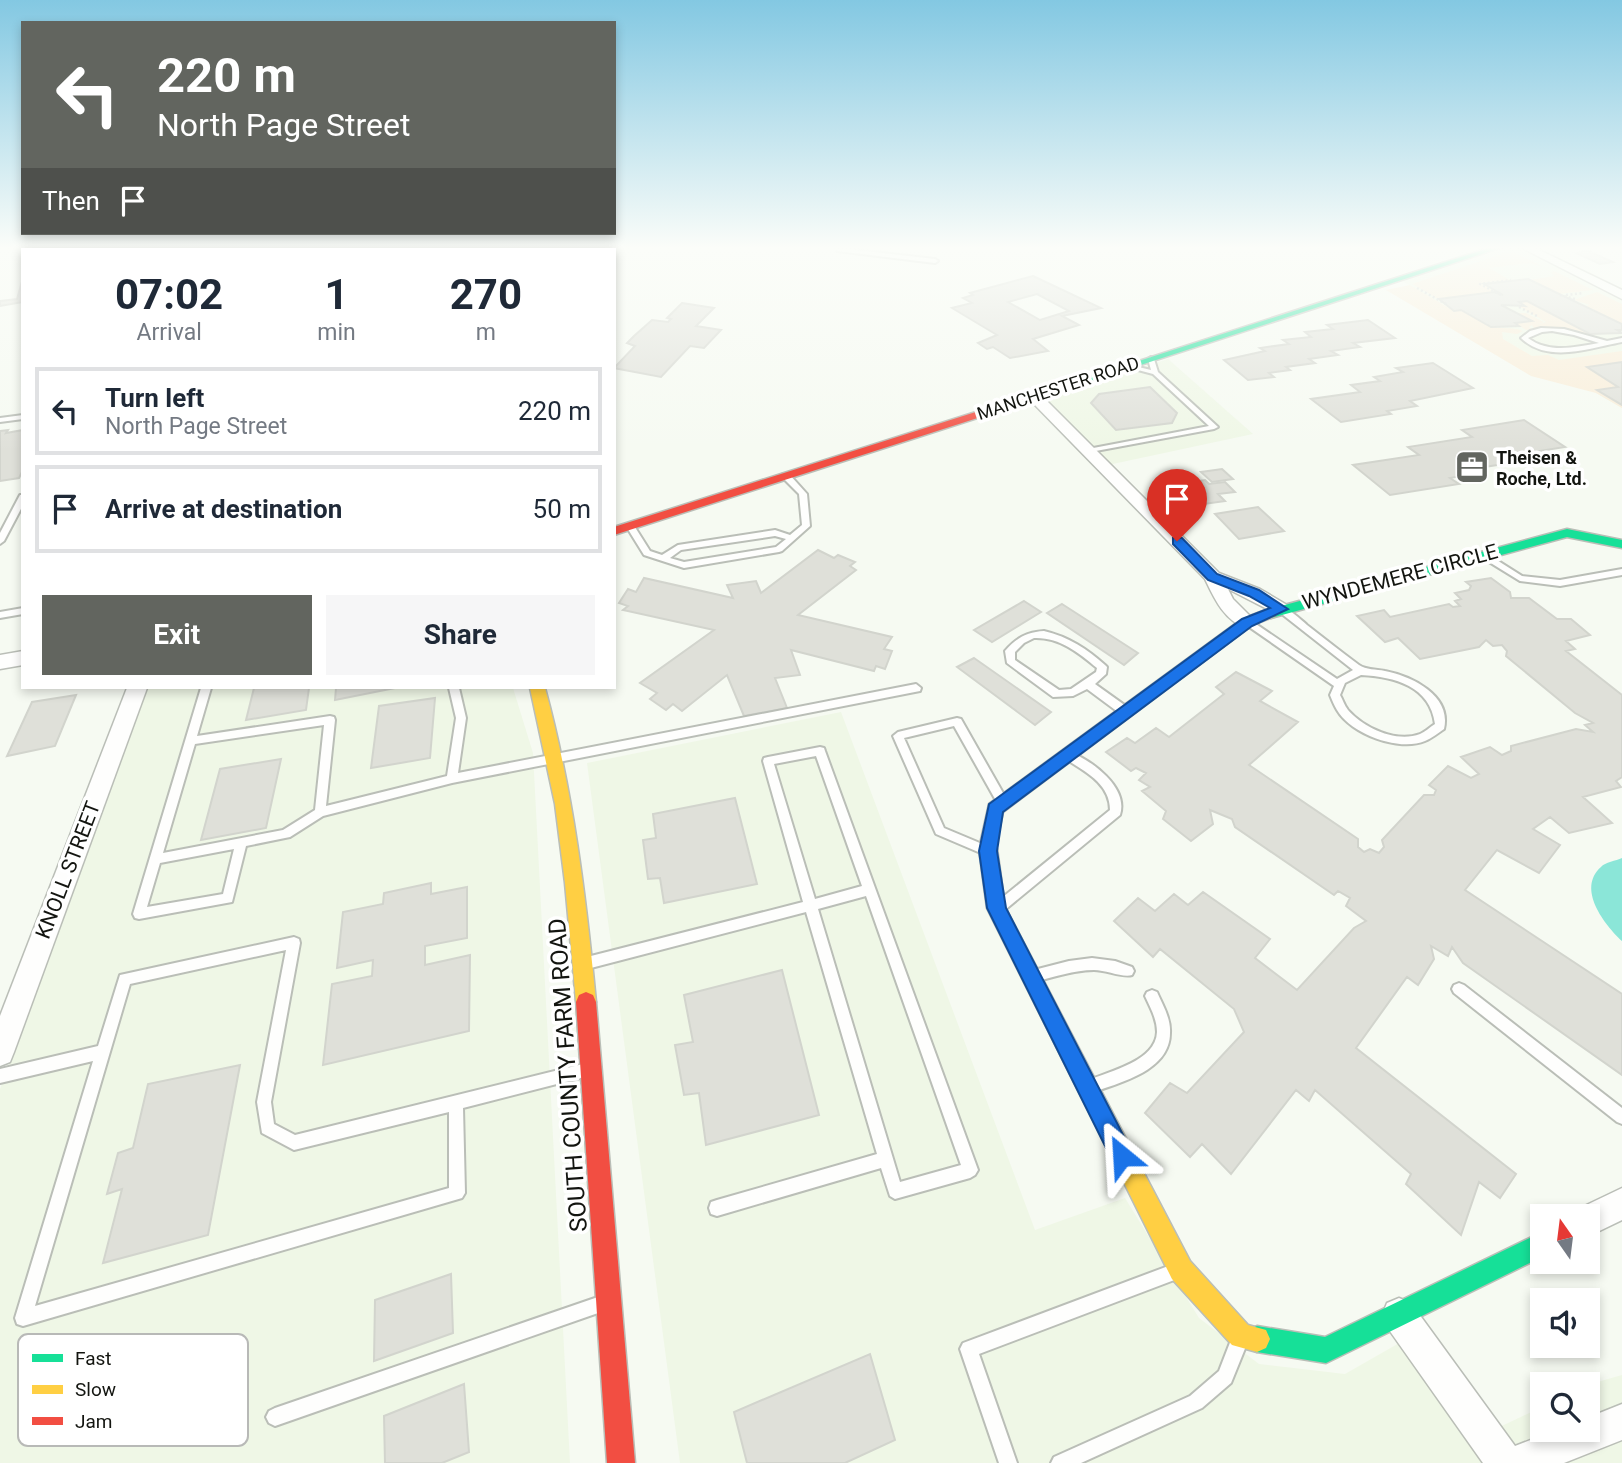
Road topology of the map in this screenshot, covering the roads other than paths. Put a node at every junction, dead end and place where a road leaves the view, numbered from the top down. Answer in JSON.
{"nodes":[{"id":1,"x":1303,"y":314,"type":"edge"},
{"id":2,"x":1622,"y":340,"type":"edge"},
{"id":3,"x":1606,"y":343,"type":"junction"},
{"id":4,"x":1153,"y":366,"type":"junction"},
{"id":5,"x":1034,"y":396,"type":"junction"},
{"id":6,"x":21,"y":417,"type":"edge"},
{"id":7,"x":0,"y":420,"type":"edge"},
{"id":8,"x":1088,"y":451,"type":"junction"},
{"id":9,"x":786,"y":476,"type":"junction"},
{"id":10,"x":21,"y":502,"type":"edge"},
{"id":11,"x":622,"y":529,"type":"edge"},
{"id":12,"x":792,"y":538,"type":"junction"},
{"id":13,"x":0,"y":541,"type":"edge"},
{"id":14,"x":1622,"y":544,"type":"edge"},
{"id":15,"x":1483,"y":555,"type":"junction"},
{"id":16,"x":664,"y":558,"type":"junction"},
{"id":17,"x":1622,"y":572,"type":"edge"},
{"id":18,"x":1213,"y":577,"type":"junction"},
{"id":19,"x":1281,"y":609,"type":"junction"},
{"id":20,"x":21,"y":611,"type":"edge"},
{"id":21,"x":0,"y":615,"type":"edge"},
{"id":22,"x":1247,"y":622,"type":"junction"},
{"id":23,"x":21,"y":657,"type":"edge"},
{"id":24,"x":0,"y":662,"type":"edge"},
{"id":25,"x":1360,"y":671,"type":"junction"},
{"id":26,"x":1336,"y":683,"type":"junction"},
{"id":27,"x":1088,"y":684,"type":"junction"},
{"id":28,"x":916,"y":688,"type":"dead end"},
{"id":29,"x":137,"y":689,"type":"edge"},
{"id":30,"x":206,"y":689,"type":"edge"},
{"id":31,"x":454,"y":689,"type":"edge"},
{"id":32,"x":537,"y":689,"type":"edge"},
{"id":33,"x":1126,"y":712,"type":"junction"},
{"id":34,"x":190,"y":741,"type":"junction"},
{"id":35,"x":1068,"y":755,"type":"junction"},
{"id":36,"x":556,"y":757,"type":"junction"},
{"id":37,"x":452,"y":779,"type":"junction"},
{"id":38,"x":1003,"y":803,"type":"junction"},
{"id":39,"x":320,"y":812,"type":"junction"},
{"id":40,"x":241,"y":842,"type":"junction"},
{"id":41,"x":988,"y":851,"type":"junction"},
{"id":42,"x":155,"y":859,"type":"junction"},
{"id":43,"x":869,"y":890,"type":"junction"},
{"id":44,"x":812,"y":905,"type":"junction"},
{"id":45,"x":996,"y":908,"type":"junction"},
{"id":46,"x":582,"y":965,"type":"junction"},
{"id":47,"x":1127,"y":971,"type":"dead end"},
{"id":48,"x":1031,"y":977,"type":"junction"},
{"id":49,"x":1459,"y":989,"type":"dead end"},
{"id":50,"x":1152,"y":996,"type":"dead end"},
{"id":51,"x":0,"y":1052,"type":"edge"},
{"id":52,"x":103,"y":1052,"type":"junction"},
{"id":53,"x":590,"y":1069,"type":"junction"},
{"id":54,"x":0,"y":1076,"type":"edge"},
{"id":55,"x":1087,"y":1087,"type":"junction"},
{"id":56,"x":456,"y":1102,"type":"junction"},
{"id":57,"x":1622,"y":1117,"type":"edge"},
{"id":58,"x":886,"y":1159,"type":"junction"},
{"id":59,"x":1622,"y":1204,"type":"edge"},
{"id":60,"x":717,"y":1208,"type":"dead end"},
{"id":61,"x":1600,"y":1215,"type":"edge"},
{"id":62,"x":1530,"y":1250,"type":"edge"},
{"id":63,"x":1181,"y":1270,"type":"junction"},
{"id":64,"x":608,"y":1302,"type":"junction"},
{"id":65,"x":1399,"y":1315,"type":"junction"},
{"id":66,"x":1241,"y":1336,"type":"junction"},
{"id":67,"x":275,"y":1417,"type":"dead end"},
{"id":68,"x":1622,"y":1422,"type":"edge"},
{"id":69,"x":621,"y":1463,"type":"edge"},
{"id":70,"x":1008,"y":1463,"type":"edge"},
{"id":71,"x":1060,"y":1463,"type":"edge"},
{"id":72,"x":1505,"y":1463,"type":"edge"},
{"id":73,"x":1518,"y":1463,"type":"edge"}],
"edges":[{"from":1,"to":4,"type":"street","name":"MANCHESTER ROAD"},
{"from":2,"to":3,"type":"lane"},
{"from":3,"to":3,"type":"lane"},
{"from":4,"to":5,"type":"street","name":"MANCHESTER ROAD"},
{"from":4,"to":8,"type":"lane"},
{"from":5,"to":8,"type":"street"},
{"from":5,"to":9,"type":"street","name":"MANCHESTER ROAD"},
{"from":6,"to":7,"type":"lane"},
{"from":8,"to":18,"type":"street"},
{"from":9,"to":11,"type":"street","name":"MANCHESTER ROAD"},
{"from":9,"to":12,"type":"lane"},
{"from":10,"to":13,"type":"lane"},
{"from":11,"to":16,"type":"lane"},
{"from":12,"to":16,"type":"lane"},
{"from":12,"to":16,"type":"lane"},
{"from":14,"to":15,"type":"street","name":"WYNDEMERE CIRCLE"},
{"from":15,"to":17,"type":"lane"},
{"from":15,"to":19,"type":"street","name":"WYNDEMERE CIRCLE"},
{"from":18,"to":19,"type":"street"},
{"from":18,"to":22,"type":"street"},
{"from":19,"to":22,"type":"street","name":"WYNDEMERE CIRCLE"},
{"from":19,"to":25,"type":"lane"},
{"from":20,"to":21,"type":"lane"},
{"from":22,"to":26,"type":"lane"},
{"from":22,"to":33,"type":"street","name":"WYNDEMERE CIRCLE"},
{"from":23,"to":24,"type":"street"},
{"from":25,"to":26,"type":"lane"},
{"from":25,"to":26,"type":"lane"},
{"from":27,"to":27,"type":"lane"},
{"from":27,"to":33,"type":"lane"},
{"from":28,"to":36,"type":"lane"},
{"from":29,"to":51,"type":"street","name":"KNOLL STREET"},
{"from":30,"to":34,"type":"lane"},
{"from":31,"to":37,"type":"lane"},
{"from":32,"to":36,"type":"street","name":"SOUTH COUNTY FARM ROAD"},
{"from":33,"to":35,"type":"street","name":"WYNDEMERE CIRCLE"},
{"from":34,"to":39,"type":"lane"},
{"from":34,"to":42,"type":"lane"},
{"from":35,"to":38,"type":"street","name":"WYNDEMERE CIRCLE"},
{"from":35,"to":45,"type":"lane"},
{"from":36,"to":37,"type":"lane"},
{"from":36,"to":46,"type":"street","name":"SOUTH COUNTY FARM ROAD"},
{"from":37,"to":39,"type":"lane"},
{"from":38,"to":41,"type":"street"},
{"from":38,"to":41,"type":"lane"},
{"from":39,"to":40,"type":"lane"},
{"from":40,"to":42,"type":"lane"},
{"from":40,"to":42,"type":"lane"},
{"from":41,"to":45,"type":"street"},
{"from":43,"to":44,"type":"lane"},
{"from":43,"to":44,"type":"lane"},
{"from":43,"to":58,"type":"lane"},
{"from":44,"to":46,"type":"lane"},
{"from":44,"to":58,"type":"lane"},
{"from":45,"to":48,"type":"street"},
{"from":46,"to":53,"type":"street","name":"SOUTH COUNTY FARM ROAD"},
{"from":47,"to":48,"type":"lane"},
{"from":48,"to":55,"type":"street"},
{"from":49,"to":57,"type":"lane"},
{"from":50,"to":55,"type":"lane"},
{"from":52,"to":54,"type":"lane"},
{"from":52,"to":56,"type":"lane"},
{"from":52,"to":56,"type":"lane"},
{"from":53,"to":56,"type":"lane"},
{"from":53,"to":64,"type":"street","name":"SOUTH COUNTY FARM ROAD"},
{"from":55,"to":63,"type":"street"},
{"from":58,"to":60,"type":"lane"},
{"from":59,"to":61,"type":"street"},
{"from":62,"to":65,"type":"street"},
{"from":63,"to":66,"type":"street"},
{"from":63,"to":70,"type":"lane"},
{"from":64,"to":67,"type":"lane"},
{"from":64,"to":69,"type":"street","name":"SOUTH COUNTY FARM ROAD"},
{"from":65,"to":66,"type":"street"},
{"from":65,"to":72,"type":"street"},
{"from":66,"to":71,"type":"lane"},
{"from":68,"to":73,"type":"street"}]}
